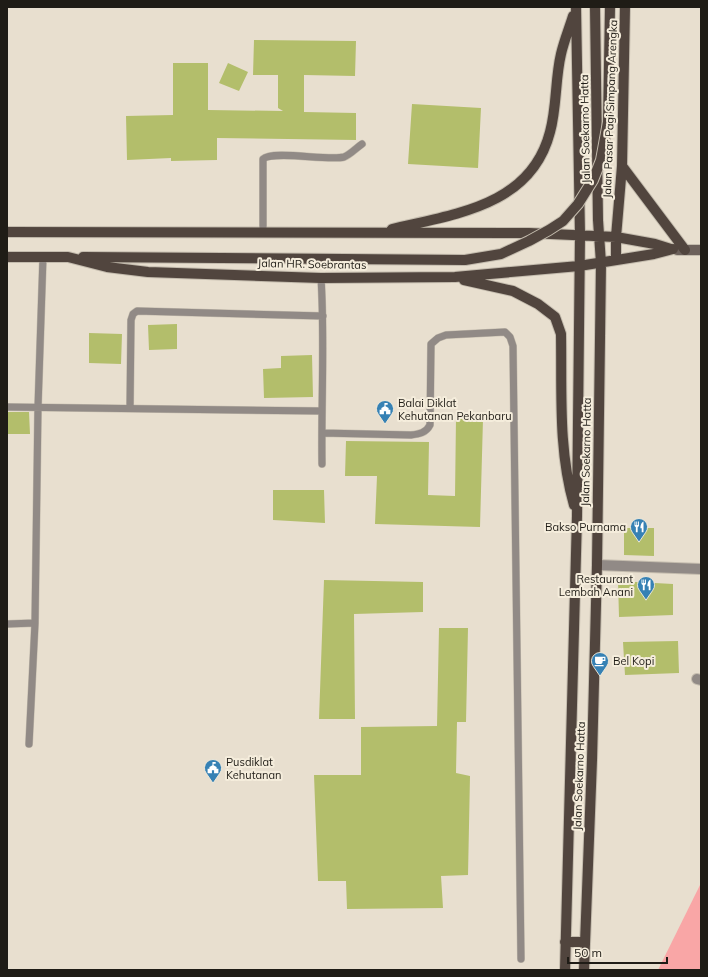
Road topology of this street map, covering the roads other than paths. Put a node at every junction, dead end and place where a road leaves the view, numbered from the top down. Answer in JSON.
{"nodes":[{"id":1,"x":576,"y":7,"type":"edge"},
{"id":2,"x":595,"y":7,"type":"edge"},
{"id":3,"x":610,"y":7,"type":"edge"},
{"id":4,"x":625,"y":7,"type":"edge"},
{"id":5,"x":362,"y":144,"type":"dead end"},
{"id":6,"x":622,"y":166,"type":"junction"},
{"id":7,"x":7,"y":232,"type":"edge"},
{"id":8,"x":263,"y":233,"type":"junction"},
{"id":9,"x":376,"y":233,"type":"junction"},
{"id":10,"x":580,"y":235,"type":"junction"},
{"id":11,"x":600,"y":236,"type":"junction"},
{"id":12,"x":616,"y":237,"type":"junction"},
{"id":13,"x":673,"y":250,"type":"junction"},
{"id":14,"x":685,"y":250,"type":"junction"},
{"id":15,"x":701,"y":250,"type":"edge"},
{"id":16,"x":7,"y":257,"type":"edge"},
{"id":17,"x":43,"y":257,"type":"junction"},
{"id":18,"x":68,"y":257,"type":"junction"},
{"id":19,"x":616,"y":260,"type":"junction"},
{"id":20,"x":600,"y":263,"type":"junction"},
{"id":21,"x":579,"y":266,"type":"junction"},
{"id":22,"x":455,"y":277,"type":"junction"},
{"id":23,"x":321,"y":278,"type":"junction"},
{"id":24,"x":323,"y":316,"type":"junction"},
{"id":25,"x":7,"y":407,"type":"edge"},
{"id":26,"x":38,"y":407,"type":"junction"},
{"id":27,"x":130,"y":408,"type":"junction"},
{"id":28,"x":321,"y":411,"type":"junction"},
{"id":29,"x":322,"y":434,"type":"junction"},
{"id":30,"x":322,"y":464,"type":"dead end"},
{"id":31,"x":577,"y":516,"type":"junction"},
{"id":32,"x":597,"y":565,"type":"junction"},
{"id":33,"x":701,"y":569,"type":"edge"},
{"id":34,"x":35,"y":623,"type":"junction"},
{"id":35,"x":7,"y":624,"type":"edge"},
{"id":36,"x":29,"y":744,"type":"dead end"},
{"id":37,"x":565,"y":942,"type":"junction"},
{"id":38,"x":585,"y":942,"type":"junction"},
{"id":39,"x":520,"y":959,"type":"dead end"},
{"id":40,"x":565,"y":970,"type":"edge"},
{"id":41,"x":584,"y":970,"type":"edge"}],
"edges":[{"from":1,"to":9,"type":"main road"},
{"from":1,"to":10,"type":"main road","name":"Jalan Soekarno Hatta"},
{"from":2,"to":11,"type":"main road","name":"Jalan Soekarno Hatta"},
{"from":3,"to":18,"type":"main road","bridge":true},
{"from":4,"to":6,"type":"main road","name":"Jalan Pasar Pagi Simpang Arengka"},
{"from":5,"to":8,"type":"lane"},
{"from":6,"to":12,"type":"main road","name":"Jalan Pasar Pagi Simpang Arengka"},
{"from":6,"to":14,"type":"main road"},
{"from":7,"to":8,"type":"main road"},
{"from":8,"to":9,"type":"main road"},
{"from":9,"to":10,"type":"main road"},
{"from":10,"to":11,"type":"main road"},
{"from":10,"to":21,"type":"main road","name":"Jalan Soekarno Hatta"},
{"from":11,"to":12,"type":"main road"},
{"from":11,"to":20,"type":"main road","name":"Jalan Soekarno Hatta"},
{"from":12,"to":13,"type":"main road"},
{"from":12,"to":19,"type":"main road","name":"Jalan Pasar Pagi Simpang Arengka"},
{"from":13,"to":14,"type":"main road"},
{"from":13,"to":19,"type":"main road","name":"Jalan HR. Soebrantas"},
{"from":14,"to":15,"type":"main road"},
{"from":16,"to":17,"type":"main road","name":"Jalan HR. Soebrantas"},
{"from":17,"to":18,"type":"main road","name":"Jalan HR. Soebrantas"},
{"from":17,"to":26,"type":"lane"},
{"from":18,"to":23,"type":"main road","name":"Jalan HR. Soebrantas"},
{"from":19,"to":20,"type":"main road","name":"Jalan HR. Soebrantas"},
{"from":20,"to":21,"type":"main road","name":"Jalan HR. Soebrantas"},
{"from":20,"to":32,"type":"main road","name":"Jalan Soekarno Hatta"},
{"from":21,"to":22,"type":"main road","name":"Jalan HR. Soebrantas"},
{"from":21,"to":31,"type":"main road","name":"Jalan Soekarno Hatta"},
{"from":22,"to":23,"type":"main road","name":"Jalan HR. Soebrantas"},
{"from":22,"to":31,"type":"main road"},
{"from":23,"to":24,"type":"lane"},
{"from":24,"to":27,"type":"lane"},
{"from":24,"to":28,"type":"lane"},
{"from":25,"to":26,"type":"lane"},
{"from":26,"to":27,"type":"lane"},
{"from":26,"to":34,"type":"lane"},
{"from":27,"to":28,"type":"lane"},
{"from":28,"to":29,"type":"lane"},
{"from":29,"to":30,"type":"lane"},
{"from":29,"to":39,"type":"lane"},
{"from":31,"to":37,"type":"main road","name":"Jalan Soekarno Hatta"},
{"from":32,"to":33,"type":"street"},
{"from":32,"to":38,"type":"main road","name":"Jalan Soekarno Hatta"},
{"from":34,"to":35,"type":"lane"},
{"from":34,"to":36,"type":"lane"},
{"from":37,"to":38,"type":"main road"},
{"from":37,"to":40,"type":"main road","name":"Jalan Soekarno Hatta"},
{"from":38,"to":41,"type":"main road","name":"Jalan Soekarno Hatta"}]}
